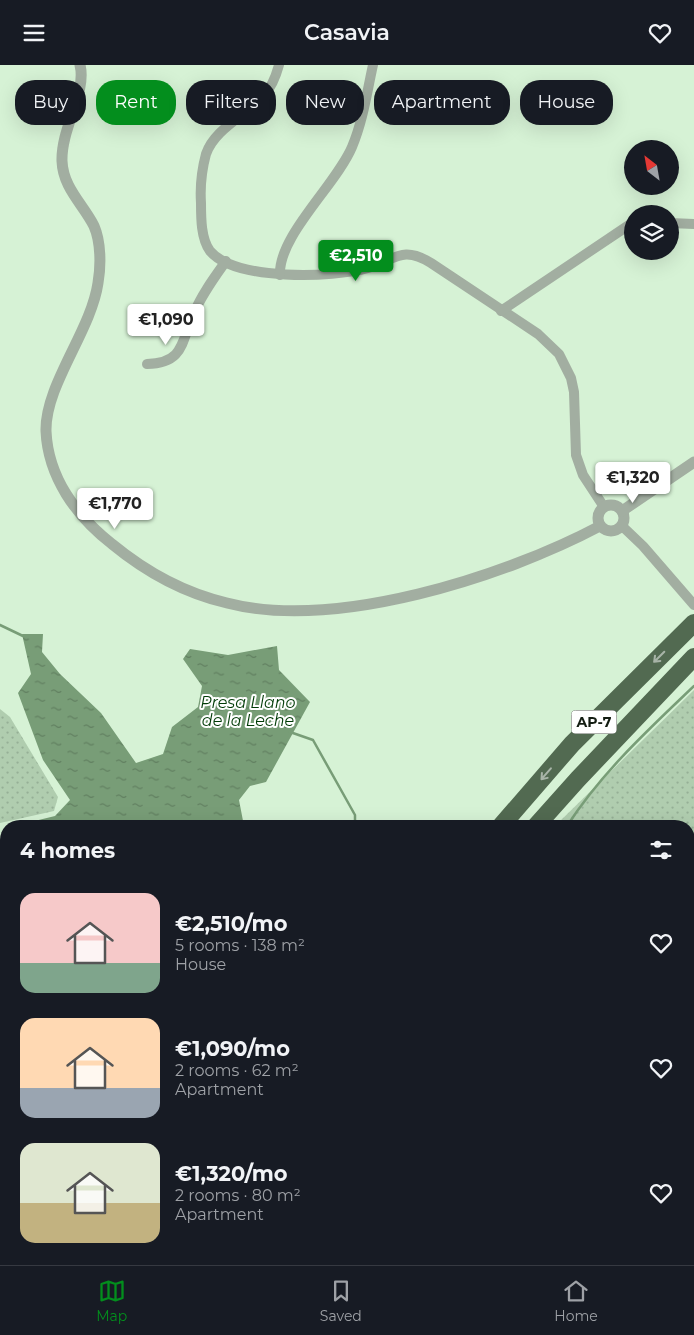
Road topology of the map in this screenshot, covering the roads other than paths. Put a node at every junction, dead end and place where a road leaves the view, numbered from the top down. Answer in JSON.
{"nodes":[{"id":1,"x":80,"y":65,"type":"edge"},
{"id":2,"x":279,"y":65,"type":"edge"},
{"id":3,"x":373,"y":65,"type":"edge"},
{"id":4,"x":679,"y":223,"type":"edge"},
{"id":5,"x":694,"y":223,"type":"edge"},
{"id":6,"x":624,"y":228,"type":"edge"},
{"id":7,"x":226,"y":261,"type":"junction"},
{"id":8,"x":280,"y":275,"type":"junction"},
{"id":9,"x":501,"y":311,"type":"junction"},
{"id":10,"x":147,"y":365,"type":"dead end"},
{"id":11,"x":694,"y":462,"type":"edge"},
{"id":12,"x":604,"y":507,"type":"junction"},
{"id":13,"x":622,"y":511,"type":"junction"},
{"id":14,"x":600,"y":526,"type":"junction"},
{"id":15,"x":622,"y":526,"type":"junction"},
{"id":16,"x":694,"y":605,"type":"edge"},
{"id":17,"x":691,"y":625,"type":"edge"},
{"id":18,"x":694,"y":657,"type":"edge"},
{"id":19,"x":694,"y":673,"type":"edge"},
{"id":20,"x":578,"y":779,"type":"junction"},
{"id":21,"x":506,"y":820,"type":"edge"},
{"id":22,"x":541,"y":820,"type":"edge"}],
"edges":[{"from":1,"to":14,"type":"street"},
{"from":2,"to":7,"type":"street"},
{"from":3,"to":8,"type":"street"},
{"from":4,"to":5,"type":"street"},
{"from":6,"to":9,"type":"street"},
{"from":7,"to":8,"type":"street"},
{"from":7,"to":10,"type":"street"},
{"from":8,"to":9,"type":"street"},
{"from":9,"to":12,"type":"street"},
{"from":11,"to":13,"type":"street"},
{"from":12,"to":13,"type":"street"},
{"from":12,"to":14,"type":"street"},
{"from":13,"to":15,"type":"street"},
{"from":14,"to":15,"type":"street"},
{"from":15,"to":16,"type":"street"},
{"from":17,"to":21,"type":"highway","number":"AP-7","one_way":true},
{"from":18,"to":20,"type":"highway","number":"AP-7"},
{"from":19,"to":20,"type":"highway"},
{"from":20,"to":22,"type":"highway","number":"AP-7"}]}
